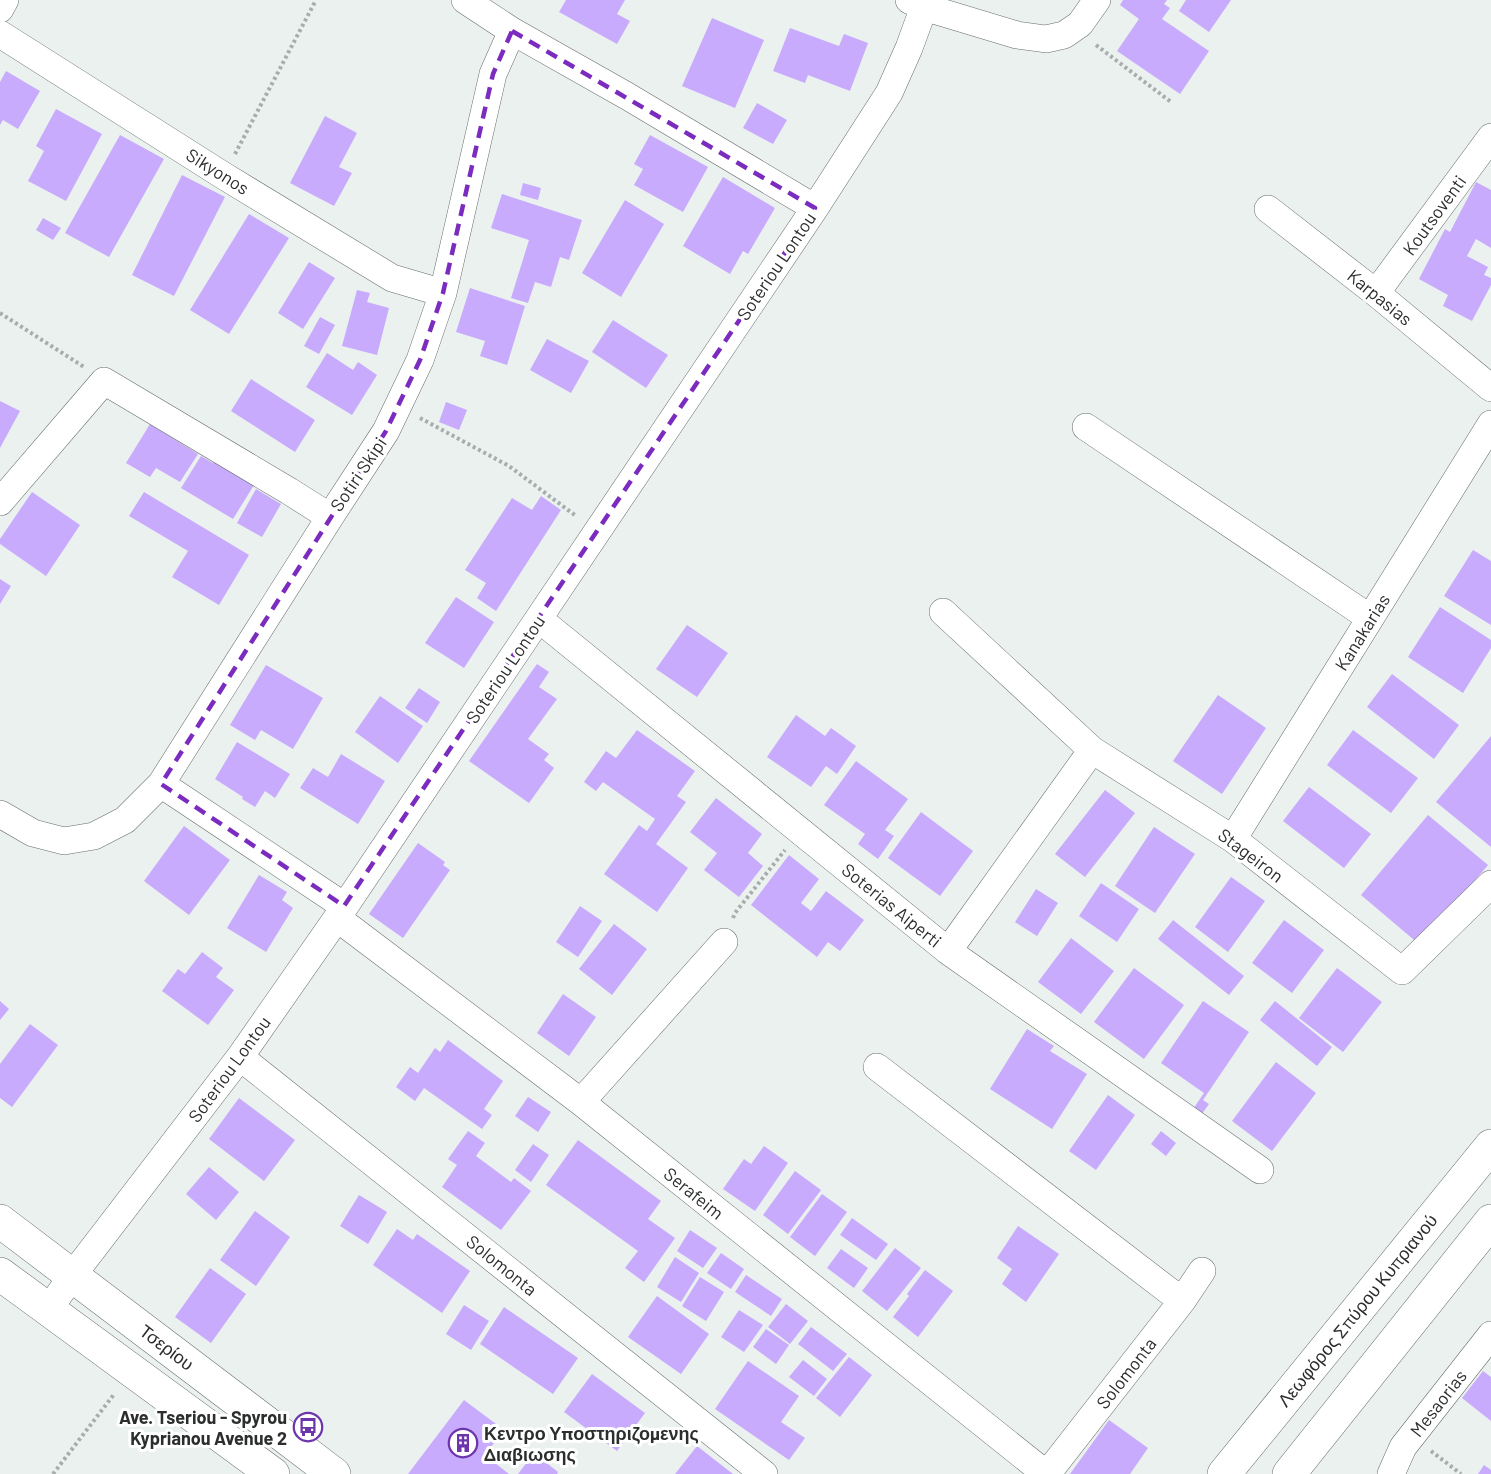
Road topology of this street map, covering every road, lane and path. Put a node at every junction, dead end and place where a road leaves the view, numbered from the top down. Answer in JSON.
{"nodes":[{"id":1,"x":5,"y":0,"type":"edge"},
{"id":2,"x":316,"y":0,"type":"edge"},
{"id":3,"x":465,"y":0,"type":"edge"},
{"id":4,"x":1097,"y":0,"type":"edge"},
{"id":5,"x":916,"y":3,"type":"edge"},
{"id":6,"x":0,"y":9,"type":"edge"},
{"id":7,"x":1074,"y":28,"type":"junction"},
{"id":8,"x":512,"y":31,"type":"junction"},
{"id":9,"x":0,"y":33,"type":"edge"},
{"id":10,"x":1172,"y":102,"type":"dead end"},
{"id":11,"x":1491,"y":137,"type":"edge"},
{"id":12,"x":224,"y":176,"type":"junction"},
{"id":13,"x":815,"y":208,"type":"junction"},
{"id":14,"x":1268,"y":209,"type":"dead end"},
{"id":15,"x":443,"y":293,"type":"junction"},
{"id":16,"x":1376,"y":293,"type":"junction"},
{"id":17,"x":0,"y":313,"type":"edge"},
{"id":18,"x":104,"y":381,"type":"junction"},
{"id":19,"x":1491,"y":388,"type":"edge"},
{"id":20,"x":398,"y":406,"type":"junction"},
{"id":21,"x":1491,"y":424,"type":"edge"},
{"id":22,"x":1086,"y":427,"type":"dead end"},
{"id":23,"x":0,"y":502,"type":"edge"},
{"id":24,"x":330,"y":517,"type":"junction"},
{"id":25,"x":597,"y":532,"type":"junction"},
{"id":26,"x":944,"y":612,"type":"dead end"},
{"id":27,"x":1370,"y":618,"type":"junction"},
{"id":28,"x":539,"y":619,"type":"junction"},
{"id":29,"x":1092,"y":750,"type":"junction"},
{"id":30,"x":161,"y":784,"type":"junction"},
{"id":31,"x":0,"y":814,"type":"edge"},
{"id":32,"x":801,"y":831,"type":"junction"},
{"id":33,"x":1233,"y":839,"type":"junction"},
{"id":34,"x":1491,"y":884,"type":"edge"},
{"id":35,"x":340,"y":912,"type":"junction"},
{"id":36,"x":724,"y":942,"type":"joint"},
{"id":37,"x":948,"y":951,"type":"junction"},
{"id":38,"x":240,"y":1057,"type":"junction"},
{"id":39,"x":876,"y":1067,"type":"dead end"},
{"id":40,"x":581,"y":1102,"type":"junction"},
{"id":41,"x":1491,"y":1146,"type":"edge"},
{"id":42,"x":1260,"y":1170,"type":"dead end"},
{"id":43,"x":0,"y":1221,"type":"edge"},
{"id":44,"x":1491,"y":1221,"type":"edge"},
{"id":45,"x":1202,"y":1271,"type":"dead end"},
{"id":46,"x":0,"y":1274,"type":"edge"},
{"id":47,"x":72,"y":1276,"type":"junction"},
{"id":48,"x":1182,"y":1301,"type":"junction"},
{"id":49,"x":49,"y":1310,"type":"junction"},
{"id":50,"x":1491,"y":1335,"type":"edge"},
{"id":51,"x":132,"y":1371,"type":"junction"},
{"id":52,"x":1412,"y":1437,"type":"junction"},
{"id":53,"x":53,"y":1474,"type":"edge"},
{"id":54,"x":273,"y":1474,"type":"edge"},
{"id":55,"x":334,"y":1474,"type":"edge"},
{"id":56,"x":764,"y":1474,"type":"edge"},
{"id":57,"x":1047,"y":1474,"type":"edge"},
{"id":58,"x":1224,"y":1474,"type":"edge"},
{"id":59,"x":1289,"y":1474,"type":"edge"},
{"id":60,"x":1391,"y":1474,"type":"edge"},
{"id":61,"x":1461,"y":1474,"type":"edge"}],
"edges":[{"from":1,"to":6,"type":"street"},
{"from":2,"to":12,"type":"path"},
{"from":3,"to":8,"type":"street"},
{"from":4,"to":7,"type":"street"},
{"from":5,"to":7,"type":"street"},
{"from":5,"to":13,"type":"street","name":"Soteriou Lontou"},
{"from":7,"to":10,"type":"path"},
{"from":8,"to":13,"type":"street"},
{"from":8,"to":15,"type":"street","name":"Sotiri Skipi"},
{"from":9,"to":12,"type":"street","name":"Sikyonos"},
{"from":11,"to":16,"type":"street","name":"Koutsoventi"},
{"from":12,"to":15,"type":"street","name":"Sikyonos"},
{"from":13,"to":25,"type":"street","name":"Soteriou Lontou"},
{"from":14,"to":16,"type":"street","name":"Karpasias"},
{"from":15,"to":20,"type":"street","name":"Sotiri Skipi"},
{"from":16,"to":19,"type":"street","name":"Karpasias"},
{"from":17,"to":18,"type":"path"},
{"from":18,"to":23,"type":"street"},
{"from":18,"to":24,"type":"street","name":"Sotiri Skipi"},
{"from":20,"to":24,"type":"street","name":"Sotiri Skipi"},
{"from":20,"to":25,"type":"path"},
{"from":21,"to":27,"type":"street","name":"Kanakarias"},
{"from":22,"to":27,"type":"street"},
{"from":24,"to":30,"type":"street"},
{"from":25,"to":28,"type":"street","name":"Soteriou Lontou"},
{"from":26,"to":29,"type":"street","name":"Stageiron"},
{"from":27,"to":33,"type":"street","name":"Kanakarias"},
{"from":28,"to":32,"type":"street","name":"Soterias Aiperti"},
{"from":28,"to":35,"type":"street","name":"Soteriou Lontou"},
{"from":29,"to":33,"type":"street","name":"Stageiron"},
{"from":29,"to":37,"type":"street"},
{"from":30,"to":31,"type":"street"},
{"from":30,"to":35,"type":"street","name":"Serafeim"},
{"from":32,"to":36,"type":"path"},
{"from":32,"to":37,"type":"street","name":"Soterias Aiperti"},
{"from":33,"to":34,"type":"street","name":"Stageiron"},
{"from":35,"to":38,"type":"street","name":"Soteriou Lontou"},
{"from":35,"to":40,"type":"street","name":"Serafeim"},
{"from":36,"to":40,"type":"street"},
{"from":37,"to":42,"type":"street","name":"Soterias Aiperti"},
{"from":38,"to":47,"type":"street","name":"Soteriou Lontou"},
{"from":38,"to":56,"type":"street","name":"Solomonta"},
{"from":39,"to":48,"type":"street"},
{"from":40,"to":57,"type":"street","name":"Serafeim"},
{"from":41,"to":58,"type":"main road","name":"Λεωφόρος Σπύρου Κυπριανού"},
{"from":43,"to":47,"type":"main road","name":"Τσερίου"},
{"from":44,"to":59,"type":"main road"},
{"from":45,"to":48,"type":"street","name":"Solomonta"},
{"from":46,"to":49,"type":"main road"},
{"from":47,"to":49,"type":"street","name":"Soteriou Lontou"},
{"from":47,"to":55,"type":"main road","name":"Τσερίου"},
{"from":48,"to":57,"type":"street","name":"Solomonta"},
{"from":49,"to":51,"type":"main road"},
{"from":50,"to":52,"type":"street","name":"Mesaorias"},
{"from":51,"to":53,"type":"path"},
{"from":51,"to":54,"type":"main road"},
{"from":52,"to":60,"type":"street","name":"Mesaorias"},
{"from":52,"to":61,"type":"path"}]}
